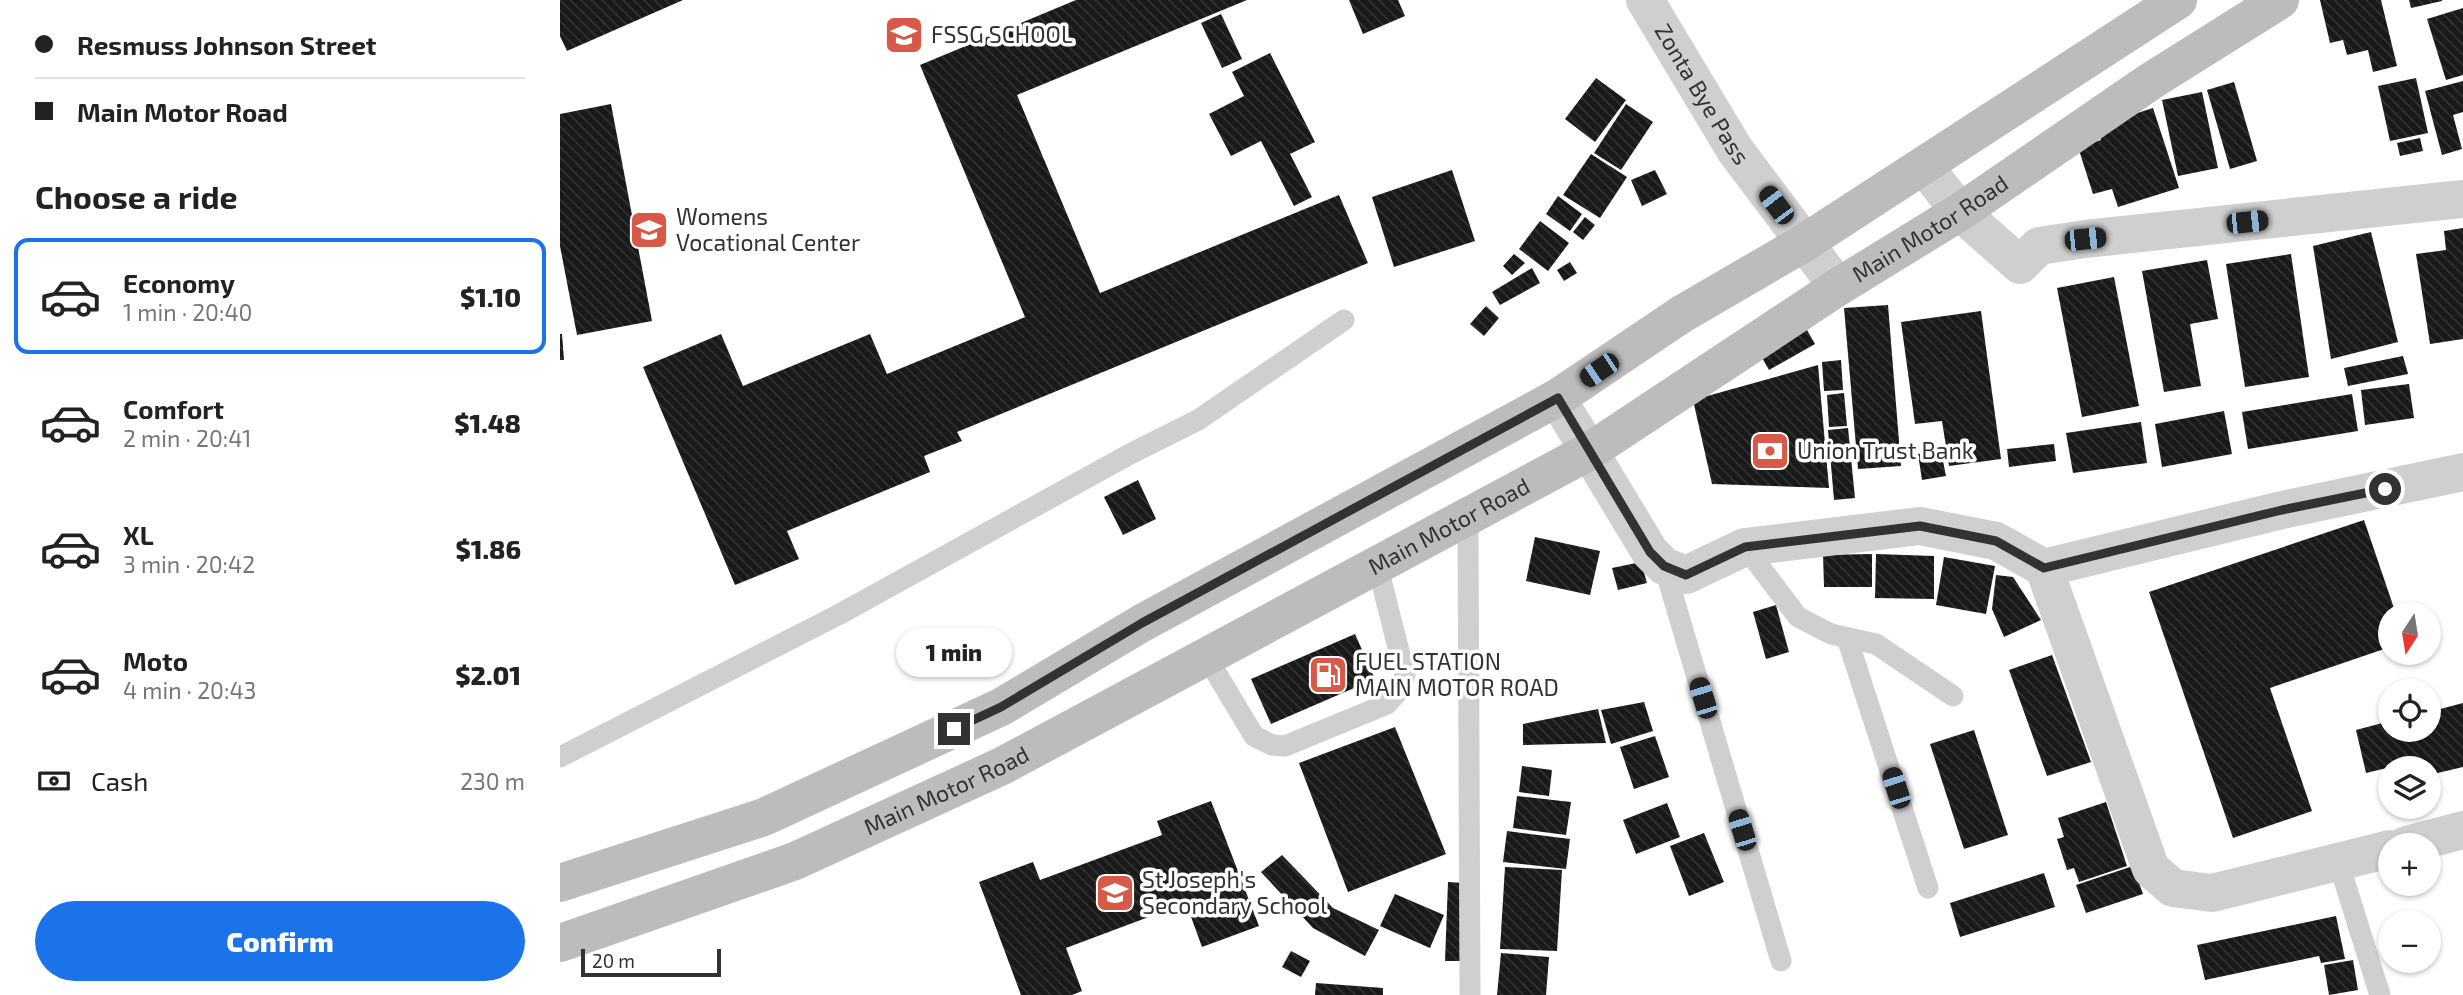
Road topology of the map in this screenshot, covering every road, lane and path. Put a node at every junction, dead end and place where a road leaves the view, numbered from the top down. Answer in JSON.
{"nodes":[{"id":1,"x":1645,"y":0,"type":"edge"},
{"id":2,"x":2178,"y":0,"type":"edge"},
{"id":3,"x":2280,"y":0,"type":"edge"},
{"id":4,"x":1924,"y":166,"type":"junction"},
{"id":5,"x":2463,"y":199,"type":"edge"},
{"id":6,"x":1960,"y":212,"type":"junction"},
{"id":7,"x":1804,"y":243,"type":"junction"},
{"id":8,"x":1838,"y":287,"type":"junction"},
{"id":9,"x":1344,"y":320,"type":"dead end"},
{"id":10,"x":1558,"y":398,"type":"junction"},
{"id":11,"x":1590,"y":452,"type":"junction"},
{"id":12,"x":2463,"y":472,"type":"edge"},
{"id":13,"x":1468,"y":516,"type":"junction"},
{"id":14,"x":1745,"y":547,"type":"junction"},
{"id":15,"x":1377,"y":564,"type":"junction"},
{"id":16,"x":1664,"y":566,"type":"junction"},
{"id":17,"x":2044,"y":568,"type":"junction"},
{"id":18,"x":1847,"y":638,"type":"junction"},
{"id":19,"x":1206,"y":656,"type":"junction"},
{"id":20,"x":1953,"y":696,"type":"dead end"},
{"id":21,"x":560,"y":757,"type":"edge"},
{"id":22,"x":2463,"y":830,"type":"edge"},
{"id":23,"x":2441,"y":836,"type":"edge"},
{"id":24,"x":2378,"y":853,"type":"edge"},
{"id":25,"x":2339,"y":864,"type":"junction"},
{"id":26,"x":560,"y":883,"type":"edge"},
{"id":27,"x":1928,"y":888,"type":"dead end"},
{"id":28,"x":560,"y":943,"type":"edge"},
{"id":29,"x":1782,"y":961,"type":"dead end"},
{"id":30,"x":1470,"y":995,"type":"edge"},
{"id":31,"x":2380,"y":995,"type":"edge"}],
"edges":[{"from":1,"to":7,"type":"street","name":"Zonta Bye Pass"},
{"from":2,"to":4,"type":"main road"},
{"from":3,"to":6,"type":"main road","name":"Main Motor Road"},
{"from":4,"to":6,"type":"street"},
{"from":4,"to":7,"type":"main road"},
{"from":5,"to":6,"type":"street"},
{"from":6,"to":8,"type":"main road","name":"Main Motor Road"},
{"from":7,"to":8,"type":"street","name":"Zonta Bye Pass"},
{"from":7,"to":10,"type":"main road"},
{"from":8,"to":11,"type":"main road","name":"Main Motor Road"},
{"from":9,"to":21,"type":"lane"},
{"from":10,"to":11,"type":"street"},
{"from":10,"to":26,"type":"main road"},
{"from":11,"to":13,"type":"main road","name":"Main Motor Road"},
{"from":11,"to":16,"type":"street"},
{"from":12,"to":17,"type":"street"},
{"from":13,"to":15,"type":"main road","name":"Main Motor Road"},
{"from":13,"to":30,"type":"lane"},
{"from":14,"to":16,"type":"street"},
{"from":14,"to":17,"type":"street"},
{"from":14,"to":18,"type":"lane"},
{"from":15,"to":19,"type":"main road","name":"Main Motor Road"},
{"from":15,"to":19,"type":"lane"},
{"from":16,"to":29,"type":"lane"},
{"from":17,"to":25,"type":"street"},
{"from":18,"to":20,"type":"lane"},
{"from":18,"to":27,"type":"lane"},
{"from":19,"to":28,"type":"main road","name":"Main Motor Road"},
{"from":22,"to":23,"type":"street"},
{"from":24,"to":25,"type":"street"},
{"from":25,"to":31,"type":"lane"}]}
